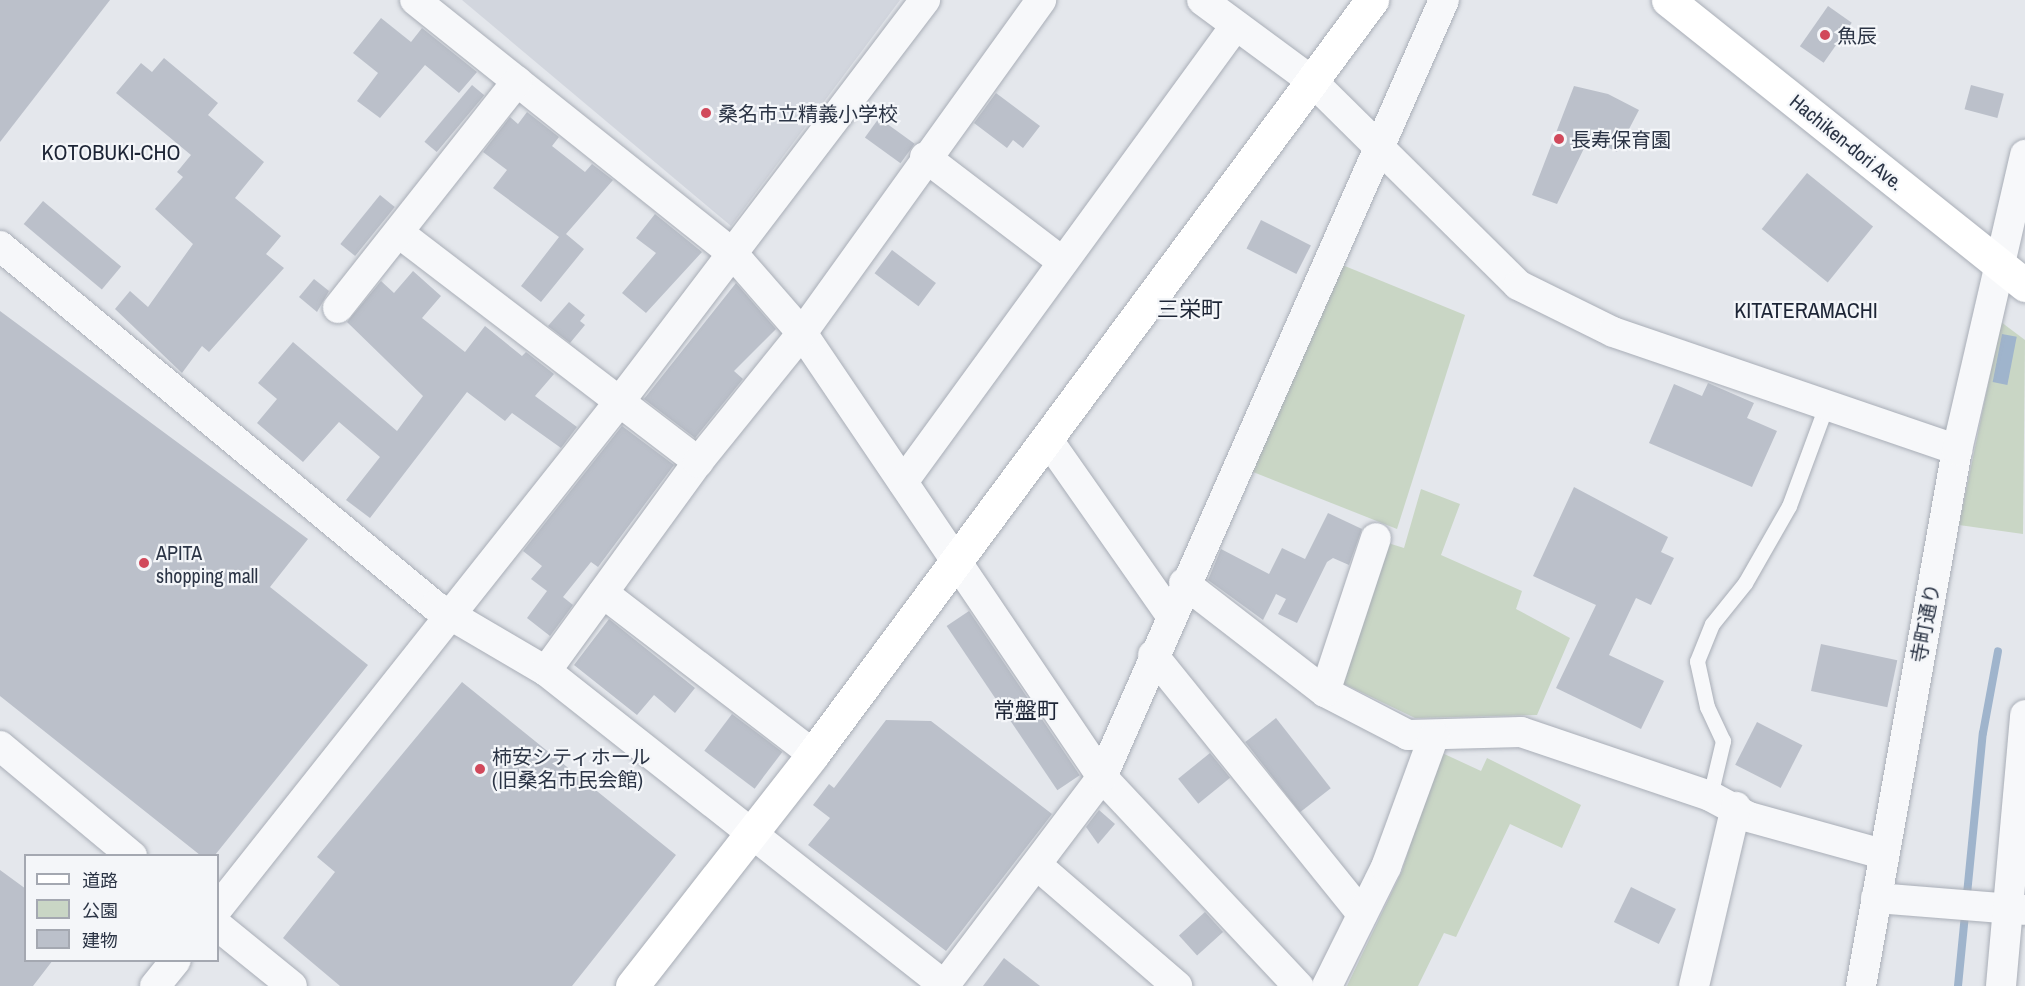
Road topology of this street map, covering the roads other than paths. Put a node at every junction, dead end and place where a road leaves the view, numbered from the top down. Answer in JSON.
{"nodes":[{"id":1,"x":415,"y":0,"type":"edge"},
{"id":2,"x":925,"y":0,"type":"edge"},
{"id":3,"x":1041,"y":0,"type":"edge"},
{"id":4,"x":1202,"y":0,"type":"edge"},
{"id":5,"x":1372,"y":0,"type":"edge"},
{"id":6,"x":1444,"y":0,"type":"edge"},
{"id":7,"x":1668,"y":0,"type":"edge"},
{"id":8,"x":1236,"y":25,"type":"junction"},
{"id":9,"x":517,"y":81,"type":"junction"},
{"id":10,"x":1312,"y":81,"type":"junction"},
{"id":11,"x":1383,"y":147,"type":"junction"},
{"id":12,"x":2025,"y":155,"type":"edge"},
{"id":13,"x":925,"y":157,"type":"junction"},
{"id":14,"x":399,"y":234,"type":"junction"},
{"id":15,"x":0,"y":246,"type":"edge"},
{"id":16,"x":733,"y":254,"type":"junction"},
{"id":17,"x":1063,"y":261,"type":"junction"},
{"id":18,"x":1997,"y":262,"type":"junction"},
{"id":19,"x":2025,"y":285,"type":"edge"},
{"id":20,"x":338,"y":308,"type":"dead end"},
{"id":21,"x":802,"y":333,"type":"junction"},
{"id":22,"x":620,"y":401,"type":"junction"},
{"id":23,"x":1826,"y":406,"type":"junction"},
{"id":24,"x":1048,"y":440,"type":"junction"},
{"id":25,"x":1958,"y":450,"type":"junction"},
{"id":26,"x":698,"y":462,"type":"junction"},
{"id":27,"x":903,"y":482,"type":"junction"},
{"id":28,"x":1376,"y":538,"type":"dead end"},
{"id":29,"x":956,"y":563,"type":"junction"},
{"id":30,"x":1184,"y":583,"type":"junction"},
{"id":31,"x":603,"y":593,"type":"junction"},
{"id":32,"x":451,"y":612,"type":"junction"},
{"id":33,"x":1170,"y":615,"type":"junction"},
{"id":34,"x":1153,"y":655,"type":"junction"},
{"id":35,"x":546,"y":671,"type":"junction"},
{"id":36,"x":1325,"y":692,"type":"junction"},
{"id":37,"x":2023,"y":734,"type":"edge"},
{"id":38,"x":1434,"y":736,"type":"junction"},
{"id":39,"x":0,"y":747,"type":"edge"},
{"id":40,"x":813,"y":754,"type":"junction"},
{"id":41,"x":1102,"y":777,"type":"junction"},
{"id":42,"x":1723,"y":801,"type":"junction"},
{"id":43,"x":751,"y":835,"type":"junction"},
{"id":44,"x":131,"y":854,"type":"edge"},
{"id":45,"x":1882,"y":855,"type":"junction"},
{"id":46,"x":1038,"y":866,"type":"junction"},
{"id":47,"x":1876,"y":898,"type":"junction"},
{"id":48,"x":219,"y":908,"type":"edge"},
{"id":49,"x":2011,"y":910,"type":"edge"},
{"id":50,"x":1362,"y":914,"type":"junction"},
{"id":51,"x":219,"y":927,"type":"edge"},
{"id":52,"x":174,"y":962,"type":"edge"},
{"id":53,"x":1295,"y":985,"type":"edge"},
{"id":54,"x":155,"y":986,"type":"edge"},
{"id":55,"x":292,"y":986,"type":"edge"},
{"id":56,"x":632,"y":986,"type":"edge"},
{"id":57,"x":944,"y":986,"type":"edge"},
{"id":58,"x":1177,"y":986,"type":"edge"},
{"id":59,"x":1327,"y":986,"type":"edge"},
{"id":60,"x":1694,"y":986,"type":"edge"},
{"id":61,"x":1861,"y":986,"type":"edge"},
{"id":62,"x":2001,"y":986,"type":"edge"}],
"edges":[{"from":1,"to":9,"type":"street"},
{"from":2,"to":16,"type":"street"},
{"from":3,"to":13,"type":"street"},
{"from":4,"to":8,"type":"street"},
{"from":5,"to":10,"type":"street"},
{"from":6,"to":11,"type":"street"},
{"from":7,"to":18,"type":"street","name":"Hachiken-dori Ave."},
{"from":8,"to":10,"type":"street"},
{"from":8,"to":17,"type":"street"},
{"from":9,"to":14,"type":"street"},
{"from":9,"to":16,"type":"street"},
{"from":10,"to":11,"type":"street"},
{"from":10,"to":24,"type":"street"},
{"from":11,"to":23,"type":"street"},
{"from":11,"to":30,"type":"street"},
{"from":12,"to":18,"type":"street","name":"寺町通り"},
{"from":13,"to":17,"type":"street"},
{"from":13,"to":21,"type":"street"},
{"from":14,"to":20,"type":"street"},
{"from":14,"to":22,"type":"street"},
{"from":15,"to":32,"type":"street"},
{"from":16,"to":21,"type":"street"},
{"from":16,"to":22,"type":"street"},
{"from":17,"to":27,"type":"street"},
{"from":18,"to":19,"type":"street","name":"Hachiken-dori Ave."},
{"from":18,"to":25,"type":"street","name":"寺町通り"},
{"from":21,"to":26,"type":"street"},
{"from":21,"to":27,"type":"street"},
{"from":22,"to":26,"type":"street"},
{"from":22,"to":32,"type":"street"},
{"from":23,"to":25,"type":"street"},
{"from":23,"to":42,"type":"lane"},
{"from":24,"to":29,"type":"street"},
{"from":24,"to":33,"type":"street"},
{"from":25,"to":45,"type":"street","name":"寺町通り"},
{"from":26,"to":31,"type":"street"},
{"from":27,"to":29,"type":"street"},
{"from":28,"to":36,"type":"street"},
{"from":29,"to":40,"type":"street"},
{"from":29,"to":41,"type":"street"},
{"from":30,"to":33,"type":"street"},
{"from":30,"to":36,"type":"street"},
{"from":31,"to":35,"type":"street"},
{"from":31,"to":40,"type":"street"},
{"from":32,"to":35,"type":"street"},
{"from":32,"to":48,"type":"street"},
{"from":33,"to":34,"type":"street"},
{"from":34,"to":41,"type":"street"},
{"from":34,"to":50,"type":"street"},
{"from":35,"to":43,"type":"street"},
{"from":36,"to":38,"type":"street"},
{"from":37,"to":49,"type":"street"},
{"from":38,"to":42,"type":"street"},
{"from":38,"to":50,"type":"street"},
{"from":39,"to":44,"type":"street"},
{"from":40,"to":43,"type":"street"},
{"from":41,"to":46,"type":"street"},
{"from":41,"to":53,"type":"street"},
{"from":42,"to":45,"type":"street"},
{"from":42,"to":60,"type":"street"},
{"from":43,"to":56,"type":"street"},
{"from":43,"to":57,"type":"street"},
{"from":45,"to":47,"type":"street","name":"寺町通り"},
{"from":46,"to":57,"type":"street"},
{"from":46,"to":58,"type":"street"},
{"from":47,"to":49,"type":"street"},
{"from":47,"to":61,"type":"street","name":"寺町通り"},
{"from":49,"to":62,"type":"street"},
{"from":50,"to":59,"type":"street"},
{"from":51,"to":55,"type":"street"},
{"from":52,"to":54,"type":"street"}]}
